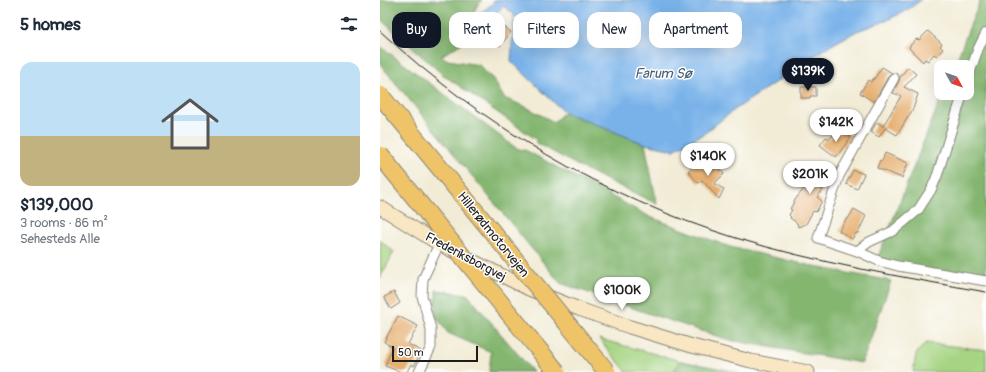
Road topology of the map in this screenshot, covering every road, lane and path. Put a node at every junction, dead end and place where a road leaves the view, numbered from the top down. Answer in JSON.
{"nodes":[{"id":1,"x":986,"y":33,"type":"edge"},
{"id":2,"x":974,"y":61,"type":"edge"},
{"id":3,"x":894,"y":78,"type":"dead end"},
{"id":4,"x":380,"y":95,"type":"edge"},
{"id":5,"x":961,"y":100,"type":"edge"},
{"id":6,"x":380,"y":155,"type":"edge"},
{"id":7,"x":380,"y":207,"type":"edge"},
{"id":8,"x":439,"y":244,"type":"junction"},
{"id":9,"x":857,"y":251,"type":"junction"},
{"id":10,"x":986,"y":282,"type":"edge"},
{"id":11,"x":419,"y":372,"type":"edge"},
{"id":12,"x":558,"y":372,"type":"edge"},
{"id":13,"x":607,"y":372,"type":"edge"},
{"id":14,"x":808,"y":372,"type":"edge"}],
"edges":[{"from":1,"to":2,"type":"street"},
{"from":3,"to":9,"type":"street"},
{"from":4,"to":13,"type":"highway","name":"Hillerødmotorvejen","bridge":true},
{"from":5,"to":9,"type":"street"},
{"from":6,"to":12,"type":"highway","bridge":true},
{"from":7,"to":8,"type":"street","name":"Frederiksborgvej"},
{"from":8,"to":11,"type":"street"},
{"from":8,"to":14,"type":"street","name":"Frederiksborgvej"},
{"from":9,"to":10,"type":"street"}]}
